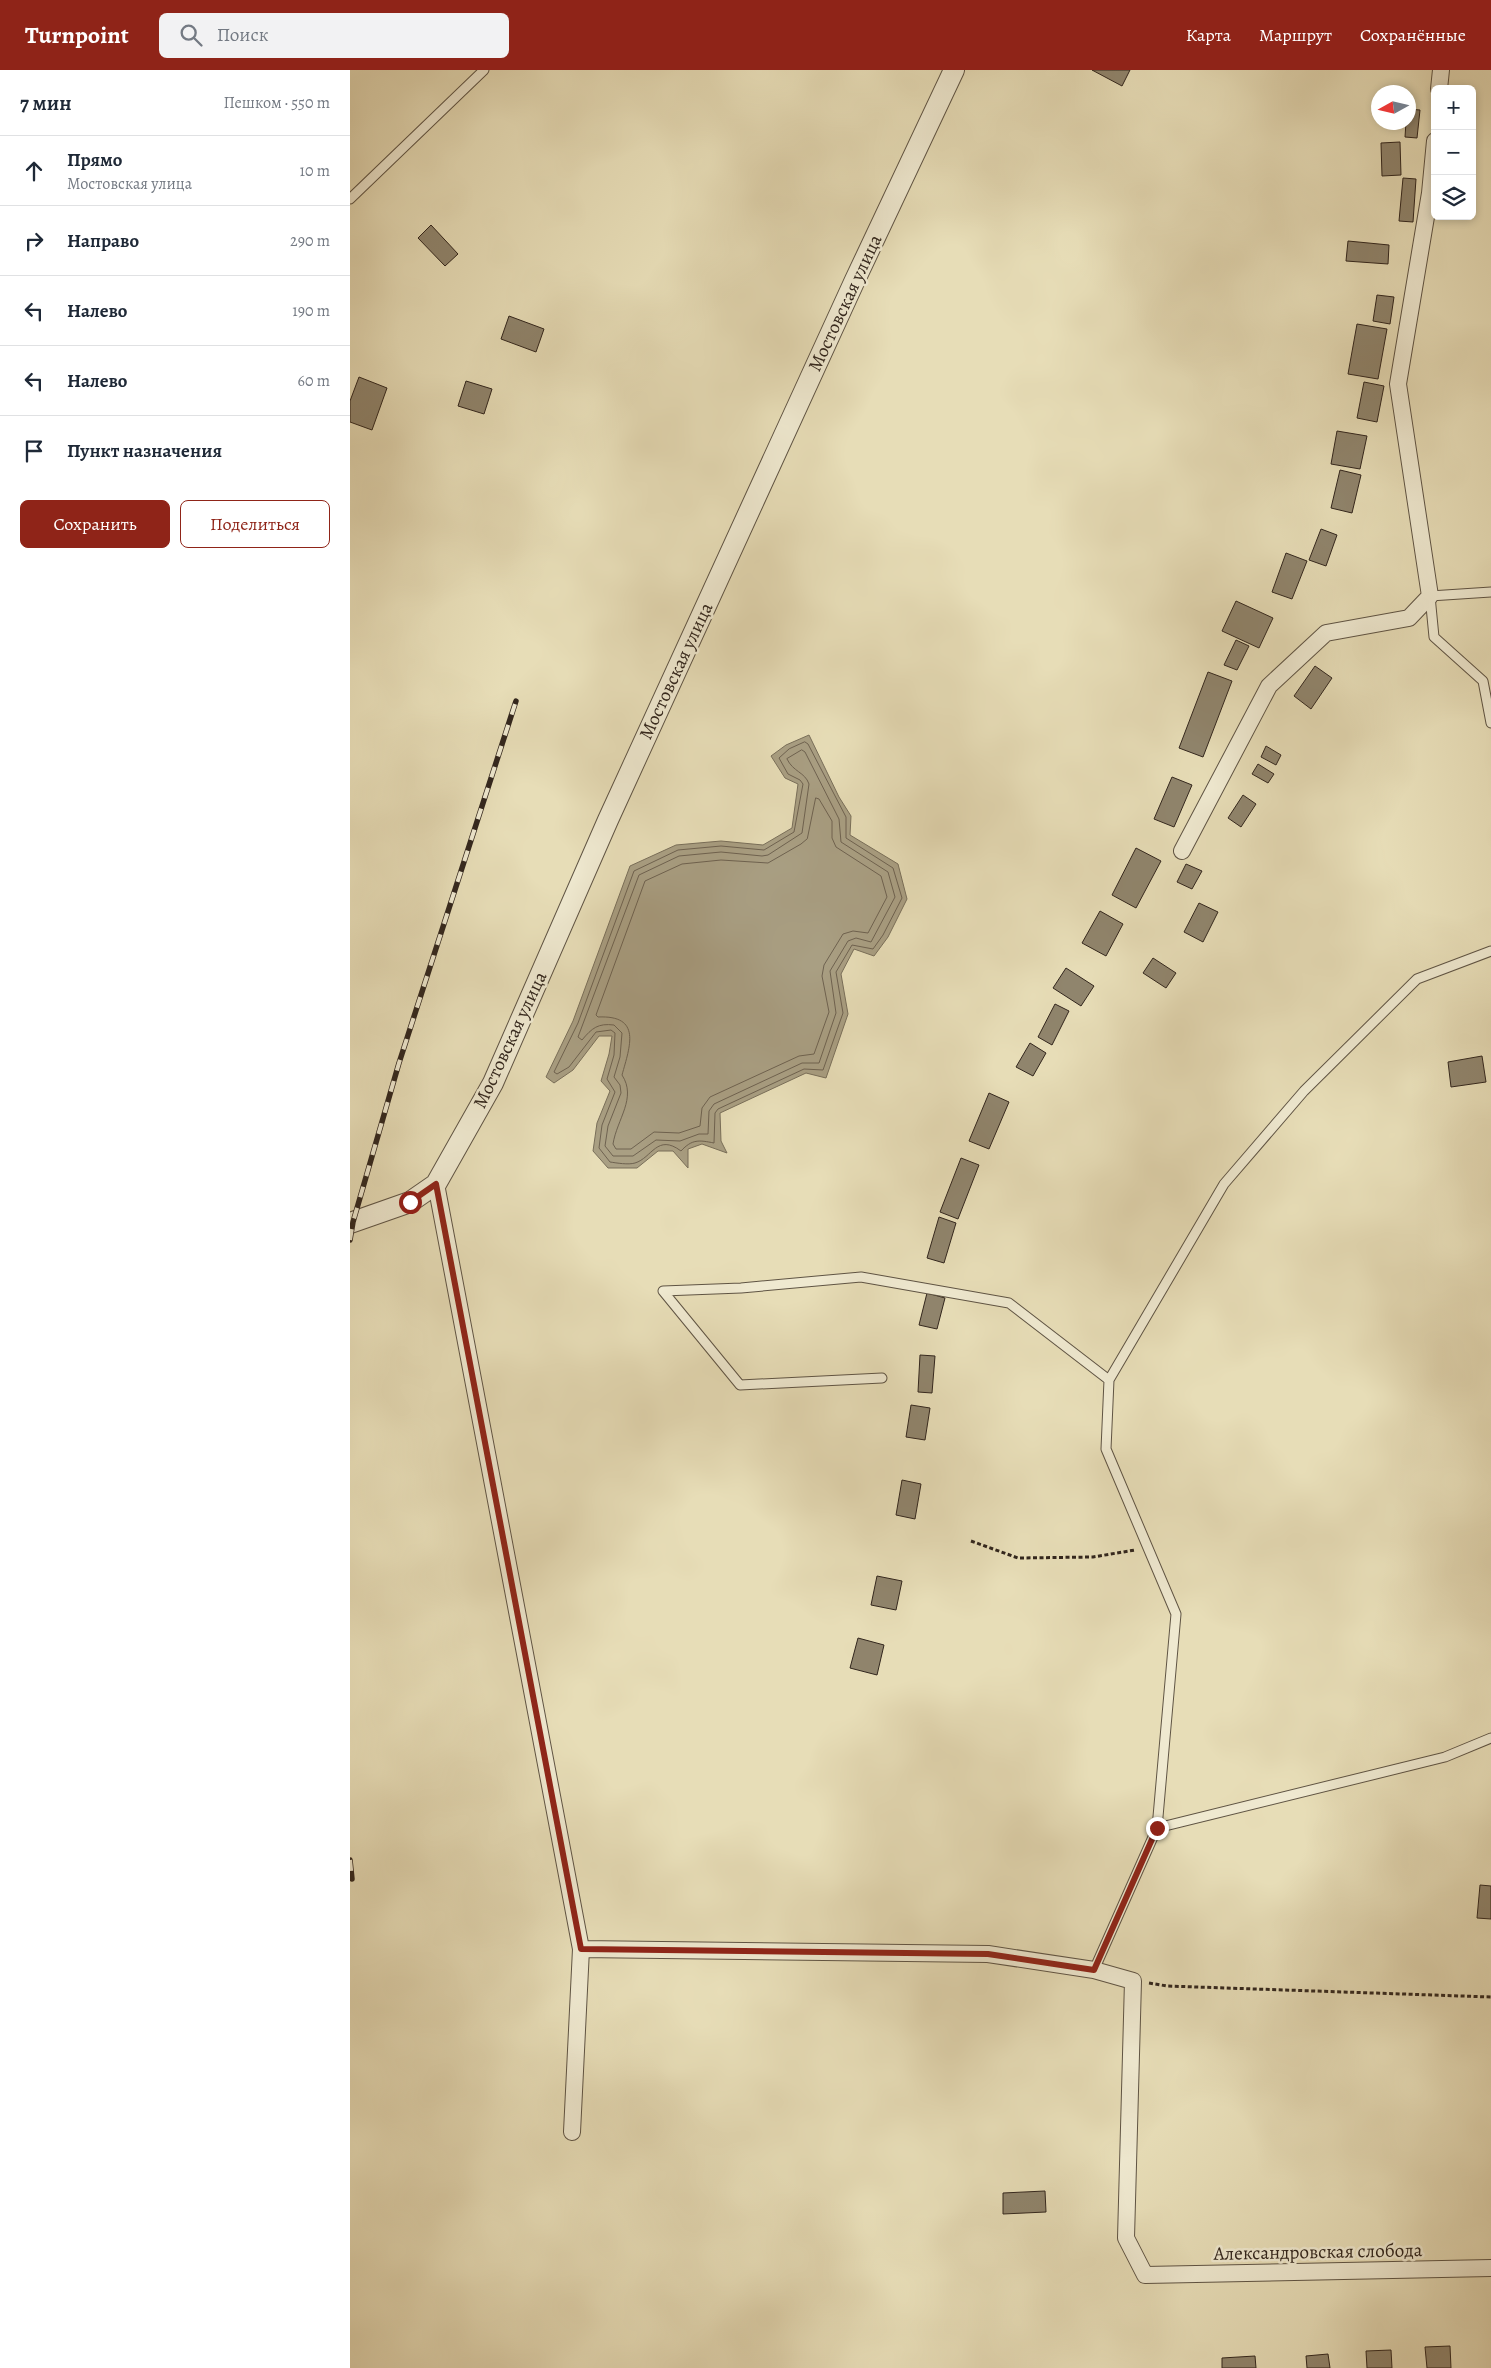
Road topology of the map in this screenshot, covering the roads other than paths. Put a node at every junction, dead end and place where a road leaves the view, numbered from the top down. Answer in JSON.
{"nodes":[{"id":1,"x":484,"y":70,"type":"edge"},
{"id":2,"x":954,"y":70,"type":"edge"},
{"id":3,"x":1441,"y":70,"type":"edge"},
{"id":4,"x":1439,"y":85,"type":"edge"},
{"id":5,"x":1432,"y":175,"type":"edge"},
{"id":6,"x":350,"y":199,"type":"edge"},
{"id":7,"x":1491,"y":592,"type":"edge"},
{"id":8,"x":1430,"y":596,"type":"junction"},
{"id":9,"x":1491,"y":723,"type":"edge"},
{"id":10,"x":1182,"y":851,"type":"dead end"},
{"id":11,"x":1491,"y":951,"type":"edge"},
{"id":12,"x":436,"y":1184,"type":"junction"},
{"id":13,"x":350,"y":1223,"type":"edge"},
{"id":14,"x":882,"y":1378,"type":"dead end"},
{"id":15,"x":1109,"y":1380,"type":"junction"},
{"id":16,"x":1491,"y":1738,"type":"edge"},
{"id":17,"x":1157,"y":1828,"type":"junction"},
{"id":18,"x":581,"y":1949,"type":"junction"},
{"id":19,"x":1094,"y":1970,"type":"junction"},
{"id":20,"x":572,"y":2132,"type":"dead end"},
{"id":21,"x":1491,"y":2268,"type":"edge"}],
"edges":[{"from":1,"to":6,"type":"lane"},
{"from":2,"to":12,"type":"street","name":"Мостовская улица"},
{"from":3,"to":4,"type":"street"},
{"from":5,"to":8,"type":"street"},
{"from":7,"to":8,"type":"lane"},
{"from":8,"to":9,"type":"lane"},
{"from":8,"to":10,"type":"street"},
{"from":11,"to":15,"type":"lane"},
{"from":12,"to":13,"type":"street","name":"Мостовская улица"},
{"from":12,"to":18,"type":"street"},
{"from":14,"to":15,"type":"lane"},
{"from":15,"to":17,"type":"lane"},
{"from":16,"to":17,"type":"lane"},
{"from":17,"to":19,"type":"lane"},
{"from":18,"to":19,"type":"street"},
{"from":18,"to":20,"type":"street"},
{"from":19,"to":21,"type":"street","name":"Александровская слобода"}]}
